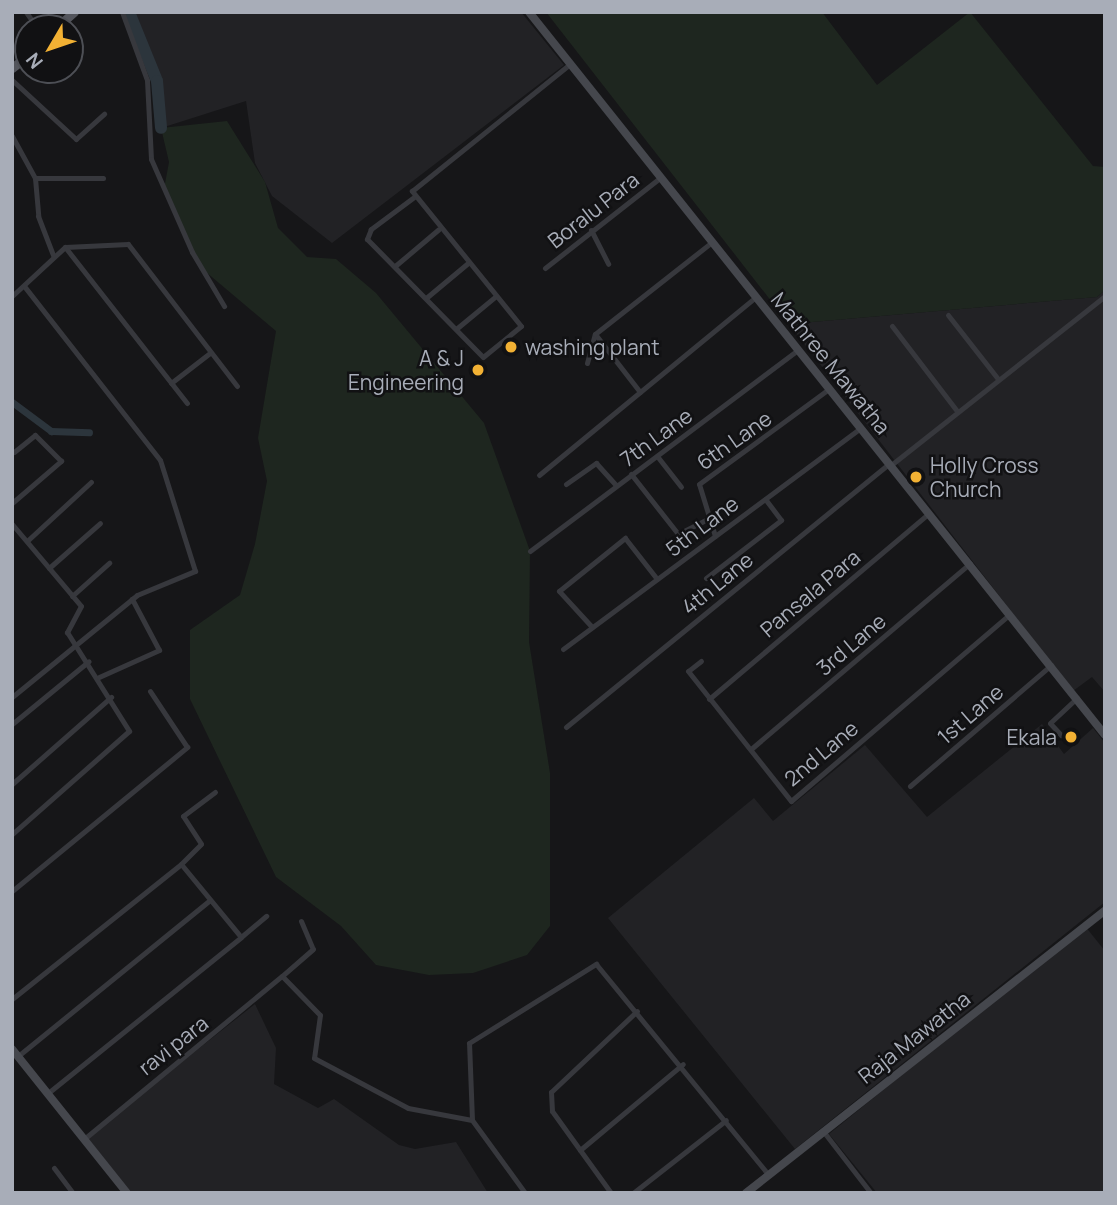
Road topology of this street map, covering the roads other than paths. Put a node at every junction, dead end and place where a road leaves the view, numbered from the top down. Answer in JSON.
{"nodes":[{"id":1,"x":122,"y":12,"type":"edge"},
{"id":2,"x":529,"y":12,"type":"edge"},
{"id":3,"x":570,"y":64,"type":"junction"},
{"id":4,"x":12,"y":79,"type":"edge"},
{"id":5,"x":104,"y":114,"type":"dead end"},
{"id":6,"x":12,"y":136,"type":"edge"},
{"id":7,"x":661,"y":177,"type":"junction"},
{"id":8,"x":35,"y":178,"type":"junction"},
{"id":9,"x":103,"y":178,"type":"dead end"},
{"id":10,"x":414,"y":197,"type":"junction"},
{"id":11,"x":439,"y":229,"type":"junction"},
{"id":12,"x":591,"y":230,"type":"junction"},
{"id":13,"x":712,"y":242,"type":"junction"},
{"id":14,"x":65,"y":247,"type":"junction"},
{"id":15,"x":53,"y":255,"type":"junction"},
{"id":16,"x":468,"y":263,"type":"junction"},
{"id":17,"x":608,"y":264,"type":"dead end"},
{"id":18,"x":395,"y":266,"type":"junction"},
{"id":19,"x":545,"y":268,"type":"dead end"},
{"id":20,"x":24,"y":286,"type":"junction"},
{"id":21,"x":12,"y":296,"type":"edge"},
{"id":22,"x":496,"y":296,"type":"junction"},
{"id":23,"x":1105,"y":296,"type":"edge"},
{"id":24,"x":756,"y":297,"type":"junction"},
{"id":25,"x":426,"y":298,"type":"junction"},
{"id":26,"x":225,"y":306,"type":"dead end"},
{"id":27,"x":948,"y":316,"type":"dead end"},
{"id":28,"x":892,"y":326,"type":"dead end"},
{"id":29,"x":456,"y":329,"type":"junction"},
{"id":30,"x":595,"y":334,"type":"junction"},
{"id":31,"x":800,"y":349,"type":"junction"},
{"id":32,"x":210,"y":353,"type":"junction"},
{"id":33,"x":587,"y":363,"type":"dead end"},
{"id":34,"x":998,"y":379,"type":"junction"},
{"id":35,"x":171,"y":383,"type":"junction"},
{"id":36,"x":237,"y":386,"type":"dead end"},
{"id":37,"x":831,"y":388,"type":"junction"},
{"id":38,"x":640,"y":391,"type":"junction"},
{"id":39,"x":187,"y":403,"type":"dead end"},
{"id":40,"x":957,"y":411,"type":"junction"},
{"id":41,"x":861,"y":428,"type":"junction"},
{"id":42,"x":13,"y":452,"type":"edge"},
{"id":43,"x":657,"y":456,"type":"junction"},
{"id":44,"x":890,"y":465,"type":"junction"},
{"id":45,"x":631,"y":474,"type":"junction"},
{"id":46,"x":539,"y":475,"type":"dead end"},
{"id":47,"x":92,"y":482,"type":"dead end"},
{"id":48,"x":566,"y":484,"type":"dead end"},
{"id":49,"x":616,"y":485,"type":"junction"},
{"id":50,"x":681,"y":487,"type":"dead end"},
{"id":51,"x":765,"y":499,"type":"junction"},
{"id":52,"x":12,"y":503,"type":"edge"},
{"id":53,"x":931,"y":512,"type":"junction"},
{"id":54,"x":706,"y":520,"type":"junction"},
{"id":55,"x":100,"y":523,"type":"dead end"},
{"id":56,"x":12,"y":524,"type":"edge"},
{"id":57,"x":715,"y":536,"type":"junction"},
{"id":58,"x":27,"y":541,"type":"junction"},
{"id":59,"x":530,"y":551,"type":"dead end"},
{"id":60,"x":109,"y":563,"type":"dead end"},
{"id":61,"x":971,"y":563,"type":"junction"},
{"id":62,"x":49,"y":568,"type":"junction"},
{"id":63,"x":706,"y":578,"type":"dead end"},
{"id":64,"x":657,"y":579,"type":"junction"},
{"id":65,"x":72,"y":596,"type":"junction"},
{"id":66,"x":132,"y":599,"type":"junction"},
{"id":67,"x":1009,"y":615,"type":"junction"},
{"id":68,"x":592,"y":627,"type":"junction"},
{"id":69,"x":78,"y":643,"type":"junction"},
{"id":70,"x":563,"y":649,"type":"dead end"},
{"id":71,"x":89,"y":661,"type":"junction"},
{"id":72,"x":701,"y":661,"type":"dead end"},
{"id":73,"x":1051,"y":665,"type":"junction"},
{"id":74,"x":99,"y":677,"type":"junction"},
{"id":75,"x":150,"y":691,"type":"dead end"},
{"id":76,"x":12,"y":697,"type":"edge"},
{"id":77,"x":111,"y":697,"type":"junction"},
{"id":78,"x":1077,"y":698,"type":"junction"},
{"id":79,"x":709,"y":699,"type":"junction"},
{"id":80,"x":12,"y":724,"type":"edge"},
{"id":81,"x":566,"y":727,"type":"dead end"},
{"id":82,"x":1061,"y":735,"type":"dead end"},
{"id":83,"x":1105,"y":735,"type":"edge"},
{"id":84,"x":751,"y":748,"type":"junction"},
{"id":85,"x":12,"y":784,"type":"edge"},
{"id":86,"x":910,"y":786,"type":"dead end"},
{"id":87,"x":215,"y":792,"type":"dead end"},
{"id":88,"x":12,"y":834,"type":"edge"},
{"id":89,"x":181,"y":864,"type":"junction"},
{"id":90,"x":12,"y":891,"type":"edge"},
{"id":91,"x":210,"y":900,"type":"junction"},
{"id":92,"x":1105,"y":910,"type":"edge"},
{"id":93,"x":267,"y":916,"type":"dead end"},
{"id":94,"x":300,"y":921,"type":"dead end"},
{"id":95,"x":241,"y":937,"type":"junction"},
{"id":96,"x":282,"y":976,"type":"junction"},
{"id":97,"x":12,"y":999,"type":"edge"},
{"id":98,"x":637,"y":1011,"type":"junction"},
{"id":99,"x":15,"y":1052,"type":"edge"},
{"id":100,"x":683,"y":1064,"type":"junction"},
{"id":101,"x":48,"y":1093,"type":"junction"},
{"id":102,"x":472,"y":1120,"type":"junction"},
{"id":103,"x":726,"y":1120,"type":"junction"},
{"id":104,"x":823,"y":1131,"type":"junction"},
{"id":105,"x":84,"y":1139,"type":"junction"},
{"id":106,"x":580,"y":1150,"type":"junction"},
{"id":107,"x":54,"y":1168,"type":"dead end"},
{"id":108,"x":769,"y":1175,"type":"junction"},
{"id":109,"x":73,"y":1193,"type":"edge"},
{"id":110,"x":127,"y":1193,"type":"edge"},
{"id":111,"x":525,"y":1193,"type":"edge"},
{"id":112,"x":611,"y":1193,"type":"edge"},
{"id":113,"x":633,"y":1193,"type":"edge"},
{"id":114,"x":746,"y":1193,"type":"edge"},
{"id":115,"x":871,"y":1193,"type":"edge"}],
"edges":[{"from":1,"to":26,"type":"street"},
{"from":2,"to":3,"type":"street","name":"Mathree Mawatha"},
{"from":3,"to":7,"type":"street","name":"Mathree Mawatha"},
{"from":3,"to":10,"type":"street"},
{"from":4,"to":5,"type":"street"},
{"from":6,"to":8,"type":"street"},
{"from":7,"to":12,"type":"street","name":"Boralu Para"},
{"from":7,"to":13,"type":"street","name":"Mathree Mawatha"},
{"from":8,"to":9,"type":"street"},
{"from":8,"to":15,"type":"street"},
{"from":10,"to":11,"type":"street"},
{"from":10,"to":18,"type":"street"},
{"from":11,"to":16,"type":"street"},
{"from":11,"to":18,"type":"street"},
{"from":12,"to":17,"type":"street"},
{"from":12,"to":19,"type":"street","name":"Boralu Para"},
{"from":13,"to":24,"type":"street","name":"Mathree Mawatha"},
{"from":13,"to":30,"type":"street"},
{"from":14,"to":15,"type":"street"},
{"from":14,"to":32,"type":"street"},
{"from":14,"to":35,"type":"street"},
{"from":15,"to":20,"type":"street"},
{"from":16,"to":22,"type":"street"},
{"from":16,"to":25,"type":"street"},
{"from":18,"to":25,"type":"street"},
{"from":20,"to":21,"type":"street"},
{"from":20,"to":66,"type":"street"},
{"from":22,"to":29,"type":"street"},
{"from":22,"to":29,"type":"street"},
{"from":23,"to":34,"type":"street","name":"4th Lane"},
{"from":24,"to":31,"type":"street","name":"Mathree Mawatha"},
{"from":24,"to":38,"type":"street"},
{"from":25,"to":29,"type":"street"},
{"from":27,"to":34,"type":"street"},
{"from":28,"to":40,"type":"street"},
{"from":30,"to":33,"type":"street"},
{"from":30,"to":38,"type":"street"},
{"from":31,"to":37,"type":"street","name":"Mathree Mawatha"},
{"from":31,"to":43,"type":"street","name":"7th Lane"},
{"from":32,"to":35,"type":"street"},
{"from":32,"to":36,"type":"street"},
{"from":34,"to":40,"type":"street","name":"4th Lane"},
{"from":35,"to":39,"type":"street"},
{"from":37,"to":41,"type":"street","name":"Mathree Mawatha"},
{"from":37,"to":54,"type":"street","name":"6th Lane"},
{"from":38,"to":46,"type":"street"},
{"from":40,"to":44,"type":"street","name":"4th Lane"},
{"from":41,"to":44,"type":"street","name":"Mathree Mawatha"},
{"from":41,"to":51,"type":"street","name":"5th Lane"},
{"from":42,"to":52,"type":"street"},
{"from":43,"to":45,"type":"street","name":"7th Lane"},
{"from":43,"to":50,"type":"street"},
{"from":44,"to":53,"type":"street","name":"Mathree Mawatha"},
{"from":44,"to":81,"type":"street","name":"4th Lane"},
{"from":45,"to":49,"type":"street","name":"7th Lane"},
{"from":45,"to":54,"type":"street"},
{"from":47,"to":58,"type":"street"},
{"from":48,"to":49,"type":"street"},
{"from":49,"to":59,"type":"street","name":"7th Lane"},
{"from":51,"to":57,"type":"street","name":"5th Lane"},
{"from":51,"to":63,"type":"street"},
{"from":53,"to":61,"type":"street","name":"Mathree Mawatha"},
{"from":53,"to":79,"type":"street","name":"Pansala Para"},
{"from":54,"to":57,"type":"street","name":"6th Lane"},
{"from":55,"to":62,"type":"street"},
{"from":56,"to":58,"type":"street"},
{"from":57,"to":64,"type":"street","name":"5th Lane"},
{"from":58,"to":62,"type":"street"},
{"from":60,"to":65,"type":"street"},
{"from":61,"to":67,"type":"street","name":"Mathree Mawatha"},
{"from":61,"to":84,"type":"street","name":"3rd Lane"},
{"from":62,"to":65,"type":"street"},
{"from":64,"to":68,"type":"street","name":"5th Lane"},
{"from":64,"to":68,"type":"street"},
{"from":65,"to":69,"type":"street"},
{"from":66,"to":69,"type":"street"},
{"from":66,"to":74,"type":"street"},
{"from":67,"to":73,"type":"street","name":"Mathree Mawatha"},
{"from":67,"to":84,"type":"street","name":"2nd Lane"},
{"from":68,"to":70,"type":"street","name":"5th Lane"},
{"from":69,"to":71,"type":"street"},
{"from":69,"to":76,"type":"street"},
{"from":71,"to":74,"type":"street"},
{"from":71,"to":80,"type":"street"},
{"from":72,"to":79,"type":"street","name":"2nd Lane"},
{"from":73,"to":78,"type":"street","name":"Mathree Mawatha"},
{"from":73,"to":86,"type":"street","name":"1st Lane"},
{"from":74,"to":77,"type":"street"},
{"from":75,"to":90,"type":"street"},
{"from":77,"to":85,"type":"street"},
{"from":77,"to":88,"type":"street"},
{"from":78,"to":82,"type":"street"},
{"from":78,"to":83,"type":"street","name":"Mathree Mawatha"},
{"from":79,"to":84,"type":"street","name":"2nd Lane"},
{"from":87,"to":89,"type":"street"},
{"from":89,"to":91,"type":"street"},
{"from":89,"to":97,"type":"street"},
{"from":91,"to":95,"type":"street"},
{"from":91,"to":99,"type":"street"},
{"from":92,"to":104,"type":"street","name":"Raja Mawatha"},
{"from":93,"to":95,"type":"street"},
{"from":94,"to":96,"type":"street","name":"ravi para"},
{"from":95,"to":101,"type":"street"},
{"from":96,"to":102,"type":"street"},
{"from":96,"to":105,"type":"street","name":"ravi para"},
{"from":98,"to":100,"type":"street"},
{"from":98,"to":102,"type":"street"},
{"from":98,"to":106,"type":"street"},
{"from":99,"to":101,"type":"street"},
{"from":100,"to":103,"type":"street"},
{"from":100,"to":106,"type":"street"},
{"from":101,"to":105,"type":"street"},
{"from":102,"to":111,"type":"street"},
{"from":103,"to":108,"type":"street"},
{"from":103,"to":113,"type":"street"},
{"from":104,"to":108,"type":"street","name":"Raja Mawatha"},
{"from":104,"to":115,"type":"street"},
{"from":105,"to":110,"type":"street"},
{"from":106,"to":112,"type":"street"},
{"from":107,"to":109,"type":"street"},
{"from":108,"to":114,"type":"street","name":"Raja Mawatha"}]}
